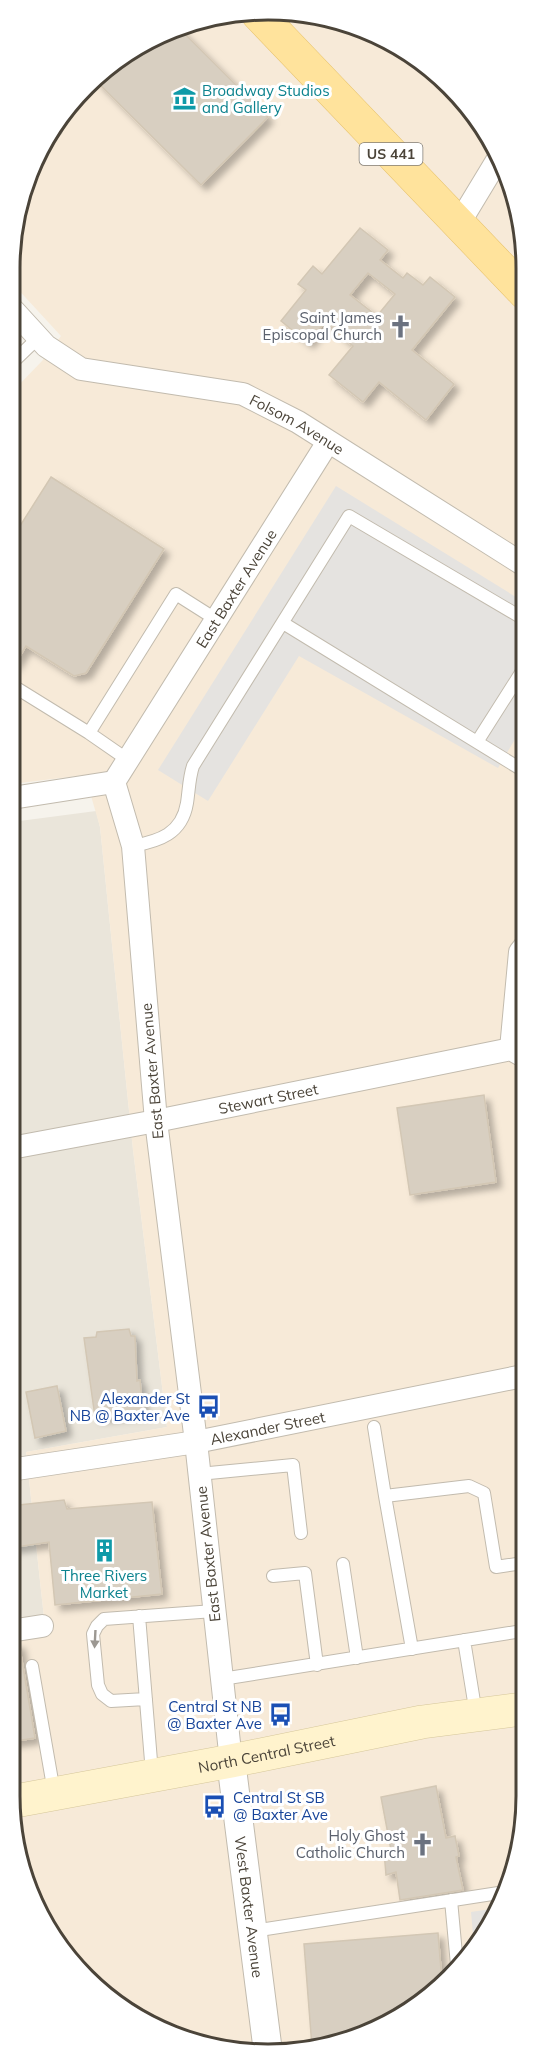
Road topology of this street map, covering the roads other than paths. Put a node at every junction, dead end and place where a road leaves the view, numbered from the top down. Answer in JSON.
{"nodes":[{"id":1,"x":264,"y":20,"type":"edge"},
{"id":2,"x":494,"y":165,"type":"edge"},
{"id":3,"x":458,"y":225,"type":"junction"},
{"id":4,"x":516,"y":283,"type":"edge"},
{"id":5,"x":20,"y":318,"type":"edge"},
{"id":6,"x":42,"y":342,"type":"junction"},
{"id":7,"x":20,"y":358,"type":"edge"},
{"id":8,"x":328,"y":442,"type":"junction"},
{"id":9,"x":516,"y":561,"type":"edge"},
{"id":10,"x":516,"y":614,"type":"edge"},
{"id":11,"x":216,"y":620,"type":"junction"},
{"id":12,"x":283,"y":623,"type":"junction"},
{"id":13,"x":516,"y":681,"type":"edge"},
{"id":14,"x":20,"y":690,"type":"edge"},
{"id":15,"x":89,"y":733,"type":"junction"},
{"id":16,"x":477,"y":742,"type":"junction"},
{"id":17,"x":128,"y":760,"type":"junction"},
{"id":18,"x":516,"y":766,"type":"edge"},
{"id":19,"x":114,"y":782,"type":"junction"},
{"id":20,"x":20,"y":797,"type":"edge"},
{"id":21,"x":133,"y":846,"type":"junction"},
{"id":22,"x":516,"y":1053,"type":"edge"},
{"id":23,"x":156,"y":1121,"type":"junction"},
{"id":24,"x":20,"y":1146,"type":"edge"},
{"id":25,"x":516,"y":1377,"type":"edge"},
{"id":26,"x":374,"y":1427,"type":"dead end"},
{"id":27,"x":196,"y":1442,"type":"junction"},
{"id":28,"x":20,"y":1468,"type":"edge"},
{"id":29,"x":199,"y":1474,"type":"junction"},
{"id":30,"x":386,"y":1496,"type":"junction"},
{"id":31,"x":301,"y":1533,"type":"dead end"},
{"id":32,"x":343,"y":1564,"type":"dead end"},
{"id":33,"x":516,"y":1564,"type":"edge"},
{"id":34,"x":273,"y":1576,"type":"dead end"},
{"id":35,"x":214,"y":1611,"type":"junction"},
{"id":36,"x":139,"y":1616,"type":"junction"},
{"id":37,"x":42,"y":1626,"type":"dead end"},
{"id":38,"x":20,"y":1630,"type":"edge"},
{"id":39,"x":516,"y":1632,"type":"edge"},
{"id":40,"x":464,"y":1640,"type":"junction"},
{"id":41,"x":412,"y":1649,"type":"junction"},
{"id":42,"x":357,"y":1658,"type":"junction"},
{"id":43,"x":317,"y":1665,"type":"junction"},
{"id":44,"x":32,"y":1666,"type":"dead end"},
{"id":45,"x":222,"y":1679,"type":"junction"},
{"id":46,"x":146,"y":1699,"type":"junction"},
{"id":47,"x":516,"y":1710,"type":"edge"},
{"id":48,"x":476,"y":1715,"type":"junction"},
{"id":49,"x":231,"y":1761,"type":"junction"},
{"id":50,"x":152,"y":1775,"type":"junction"},
{"id":51,"x":54,"y":1793,"type":"junction"},
{"id":52,"x":20,"y":1800,"type":"edge"},
{"id":53,"x":497,"y":1893,"type":"edge"},
{"id":54,"x":451,"y":1900,"type":"junction"},
{"id":55,"x":253,"y":1931,"type":"junction"},
{"id":56,"x":456,"y":1957,"type":"edge"},
{"id":57,"x":267,"y":2044,"type":"edge"}],
"edges":[{"from":1,"to":3,"type":"main road","number":"US 441"},
{"from":2,"to":3,"type":"street"},
{"from":3,"to":4,"type":"main road","number":"US 441"},
{"from":5,"to":6,"type":"street","name":"Folsom Avenue"},
{"from":6,"to":7,"type":"lane"},
{"from":6,"to":8,"type":"street","name":"Folsom Avenue"},
{"from":8,"to":9,"type":"street","name":"Folsom Avenue"},
{"from":8,"to":11,"type":"street","name":"East Baxter Avenue"},
{"from":10,"to":12,"type":"lane"},
{"from":11,"to":15,"type":"lane"},
{"from":11,"to":17,"type":"street","name":"East Baxter Avenue"},
{"from":12,"to":16,"type":"lane"},
{"from":12,"to":21,"type":"lane"},
{"from":13,"to":16,"type":"lane"},
{"from":14,"to":15,"type":"lane"},
{"from":15,"to":17,"type":"lane"},
{"from":16,"to":18,"type":"lane"},
{"from":17,"to":19,"type":"street","name":"East Baxter Avenue"},
{"from":19,"to":20,"type":"street"},
{"from":19,"to":21,"type":"street","name":"East Baxter Avenue"},
{"from":21,"to":23,"type":"street","name":"East Baxter Avenue"},
{"from":22,"to":23,"type":"street","name":"Stewart Street"},
{"from":23,"to":24,"type":"street","name":"Stewart Street"},
{"from":23,"to":27,"type":"street","name":"East Baxter Avenue"},
{"from":25,"to":27,"type":"street","name":"Alexander Street"},
{"from":26,"to":30,"type":"lane"},
{"from":27,"to":28,"type":"street","name":"Alexander Street"},
{"from":27,"to":29,"type":"street","name":"East Baxter Avenue"},
{"from":29,"to":31,"type":"lane"},
{"from":29,"to":35,"type":"street","name":"East Baxter Avenue"},
{"from":30,"to":33,"type":"lane"},
{"from":30,"to":41,"type":"lane"},
{"from":32,"to":42,"type":"lane"},
{"from":34,"to":43,"type":"lane"},
{"from":35,"to":36,"type":"lane"},
{"from":35,"to":45,"type":"street","name":"East Baxter Avenue"},
{"from":36,"to":46,"type":"lane"},
{"from":36,"to":46,"type":"lane","one_way":true},
{"from":37,"to":38,"type":"street"},
{"from":39,"to":40,"type":"lane"},
{"from":40,"to":41,"type":"lane"},
{"from":40,"to":48,"type":"lane"},
{"from":41,"to":42,"type":"lane"},
{"from":42,"to":43,"type":"lane"},
{"from":43,"to":45,"type":"lane"},
{"from":44,"to":51,"type":"lane"},
{"from":45,"to":49,"type":"street","name":"East Baxter Avenue"},
{"from":46,"to":50,"type":"lane"},
{"from":47,"to":48,"type":"main road","name":"North Central Street"},
{"from":48,"to":49,"type":"main road","name":"North Central Street"},
{"from":49,"to":50,"type":"main road","name":"North Central Street"},
{"from":49,"to":55,"type":"street","name":"West Baxter Avenue"},
{"from":50,"to":51,"type":"main road","name":"North Central Street"},
{"from":51,"to":52,"type":"main road","name":"North Central Street"},
{"from":53,"to":54,"type":"lane"},
{"from":54,"to":55,"type":"lane"},
{"from":54,"to":56,"type":"lane"},
{"from":55,"to":57,"type":"street","name":"West Baxter Avenue"}]}
